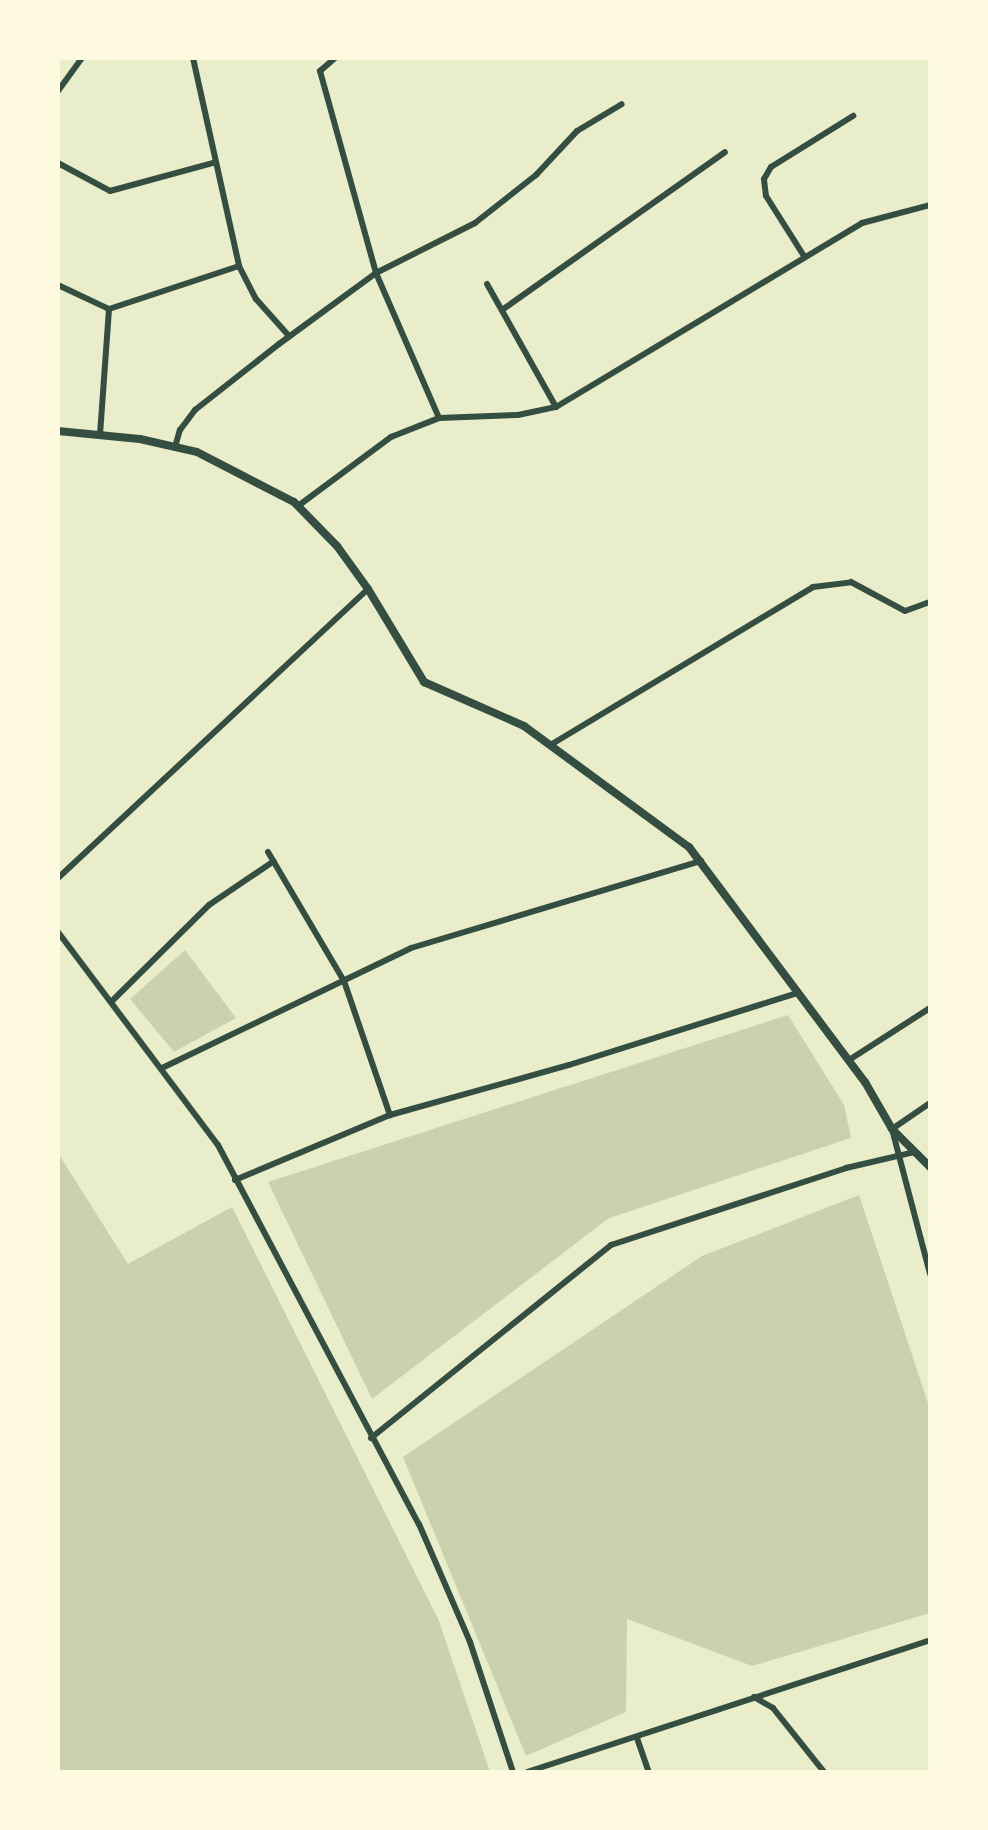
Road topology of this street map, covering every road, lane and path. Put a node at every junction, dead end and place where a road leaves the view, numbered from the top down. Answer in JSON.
{"nodes":[{"id":1,"x":82,"y":58,"type":"edge"},
{"id":2,"x":193,"y":58,"type":"edge"},
{"id":3,"x":335,"y":58,"type":"edge"},
{"id":4,"x":58,"y":92,"type":"edge"},
{"id":5,"x":622,"y":104,"type":"dead end"},
{"id":6,"x":853,"y":116,"type":"dead end"},
{"id":7,"x":725,"y":152,"type":"dead end"},
{"id":8,"x":58,"y":163,"type":"edge"},
{"id":9,"x":213,"y":163,"type":"junction"},
{"id":10,"x":930,"y":205,"type":"edge"},
{"id":11,"x":804,"y":256,"type":"junction"},
{"id":12,"x":239,"y":266,"type":"junction"},
{"id":13,"x":376,"y":272,"type":"junction"},
{"id":14,"x":487,"y":284,"type":"dead end"},
{"id":15,"x":58,"y":285,"type":"edge"},
{"id":16,"x":109,"y":310,"type":"junction"},
{"id":17,"x":502,"y":310,"type":"junction"},
{"id":18,"x":289,"y":336,"type":"junction"},
{"id":19,"x":556,"y":407,"type":"junction"},
{"id":20,"x":439,"y":418,"type":"junction"},
{"id":21,"x":58,"y":431,"type":"edge"},
{"id":22,"x":100,"y":434,"type":"junction"},
{"id":23,"x":175,"y":448,"type":"junction"},
{"id":24,"x":298,"y":506,"type":"junction"},
{"id":25,"x":368,"y":589,"type":"junction"},
{"id":26,"x":930,"y":602,"type":"edge"},
{"id":27,"x":552,"y":744,"type":"junction"},
{"id":28,"x":268,"y":852,"type":"dead end"},
{"id":29,"x":274,"y":861,"type":"junction"},
{"id":30,"x":702,"y":861,"type":"junction"},
{"id":31,"x":58,"y":878,"type":"edge"},
{"id":32,"x":58,"y":932,"type":"edge"},
{"id":33,"x":344,"y":982,"type":"junction"},
{"id":34,"x":798,"y":993,"type":"junction"},
{"id":35,"x":110,"y":1002,"type":"junction"},
{"id":36,"x":930,"y":1008,"type":"edge"},
{"id":37,"x":849,"y":1060,"type":"junction"},
{"id":38,"x":162,"y":1068,"type":"junction"},
{"id":39,"x":930,"y":1103,"type":"edge"},
{"id":40,"x":390,"y":1115,"type":"junction"},
{"id":41,"x":892,"y":1128,"type":"junction"},
{"id":42,"x":916,"y":1152,"type":"junction"},
{"id":43,"x":896,"y":1159,"type":"junction"},
{"id":44,"x":930,"y":1167,"type":"edge"},
{"id":45,"x":235,"y":1180,"type":"junction"},
{"id":46,"x":930,"y":1274,"type":"edge"},
{"id":47,"x":371,"y":1438,"type":"junction"},
{"id":48,"x":930,"y":1640,"type":"edge"},
{"id":49,"x":752,"y":1696,"type":"junction"},
{"id":50,"x":637,"y":1738,"type":"junction"},
{"id":51,"x":513,"y":1772,"type":"edge"},
{"id":52,"x":527,"y":1772,"type":"edge"},
{"id":53,"x":648,"y":1772,"type":"edge"},
{"id":54,"x":824,"y":1772,"type":"edge"}],
"edges":[{"from":1,"to":4,"type":"street"},
{"from":2,"to":9,"type":"street"},
{"from":3,"to":13,"type":"street"},
{"from":5,"to":13,"type":"street"},
{"from":6,"to":11,"type":"street"},
{"from":7,"to":17,"type":"street"},
{"from":8,"to":9,"type":"street"},
{"from":9,"to":12,"type":"street"},
{"from":10,"to":11,"type":"street"},
{"from":11,"to":19,"type":"street"},
{"from":12,"to":16,"type":"street"},
{"from":12,"to":18,"type":"street"},
{"from":13,"to":18,"type":"street"},
{"from":13,"to":20,"type":"street"},
{"from":14,"to":17,"type":"street"},
{"from":15,"to":16,"type":"street"},
{"from":16,"to":22,"type":"street"},
{"from":17,"to":19,"type":"street"},
{"from":18,"to":23,"type":"street"},
{"from":19,"to":20,"type":"street"},
{"from":20,"to":24,"type":"street"},
{"from":21,"to":22,"type":"street"},
{"from":22,"to":23,"type":"street"},
{"from":23,"to":24,"type":"street"},
{"from":24,"to":25,"type":"street"},
{"from":25,"to":27,"type":"street"},
{"from":25,"to":31,"type":"street"},
{"from":26,"to":27,"type":"street"},
{"from":27,"to":30,"type":"street"},
{"from":28,"to":29,"type":"street"},
{"from":29,"to":33,"type":"street"},
{"from":29,"to":35,"type":"street"},
{"from":30,"to":33,"type":"street"},
{"from":30,"to":34,"type":"street"},
{"from":32,"to":35,"type":"street"},
{"from":33,"to":38,"type":"street"},
{"from":33,"to":40,"type":"street"},
{"from":34,"to":37,"type":"street"},
{"from":34,"to":40,"type":"street"},
{"from":35,"to":38,"type":"street"},
{"from":36,"to":37,"type":"street"},
{"from":37,"to":41,"type":"street"},
{"from":38,"to":45,"type":"street"},
{"from":39,"to":41,"type":"street"},
{"from":40,"to":45,"type":"street"},
{"from":41,"to":42,"type":"street"},
{"from":41,"to":43,"type":"street"},
{"from":42,"to":43,"type":"street"},
{"from":42,"to":44,"type":"street"},
{"from":43,"to":46,"type":"street"},
{"from":43,"to":47,"type":"street"},
{"from":45,"to":47,"type":"street"},
{"from":47,"to":51,"type":"street"},
{"from":48,"to":49,"type":"street"},
{"from":49,"to":50,"type":"street"},
{"from":49,"to":54,"type":"street"},
{"from":50,"to":52,"type":"street"},
{"from":50,"to":53,"type":"street"}]}
